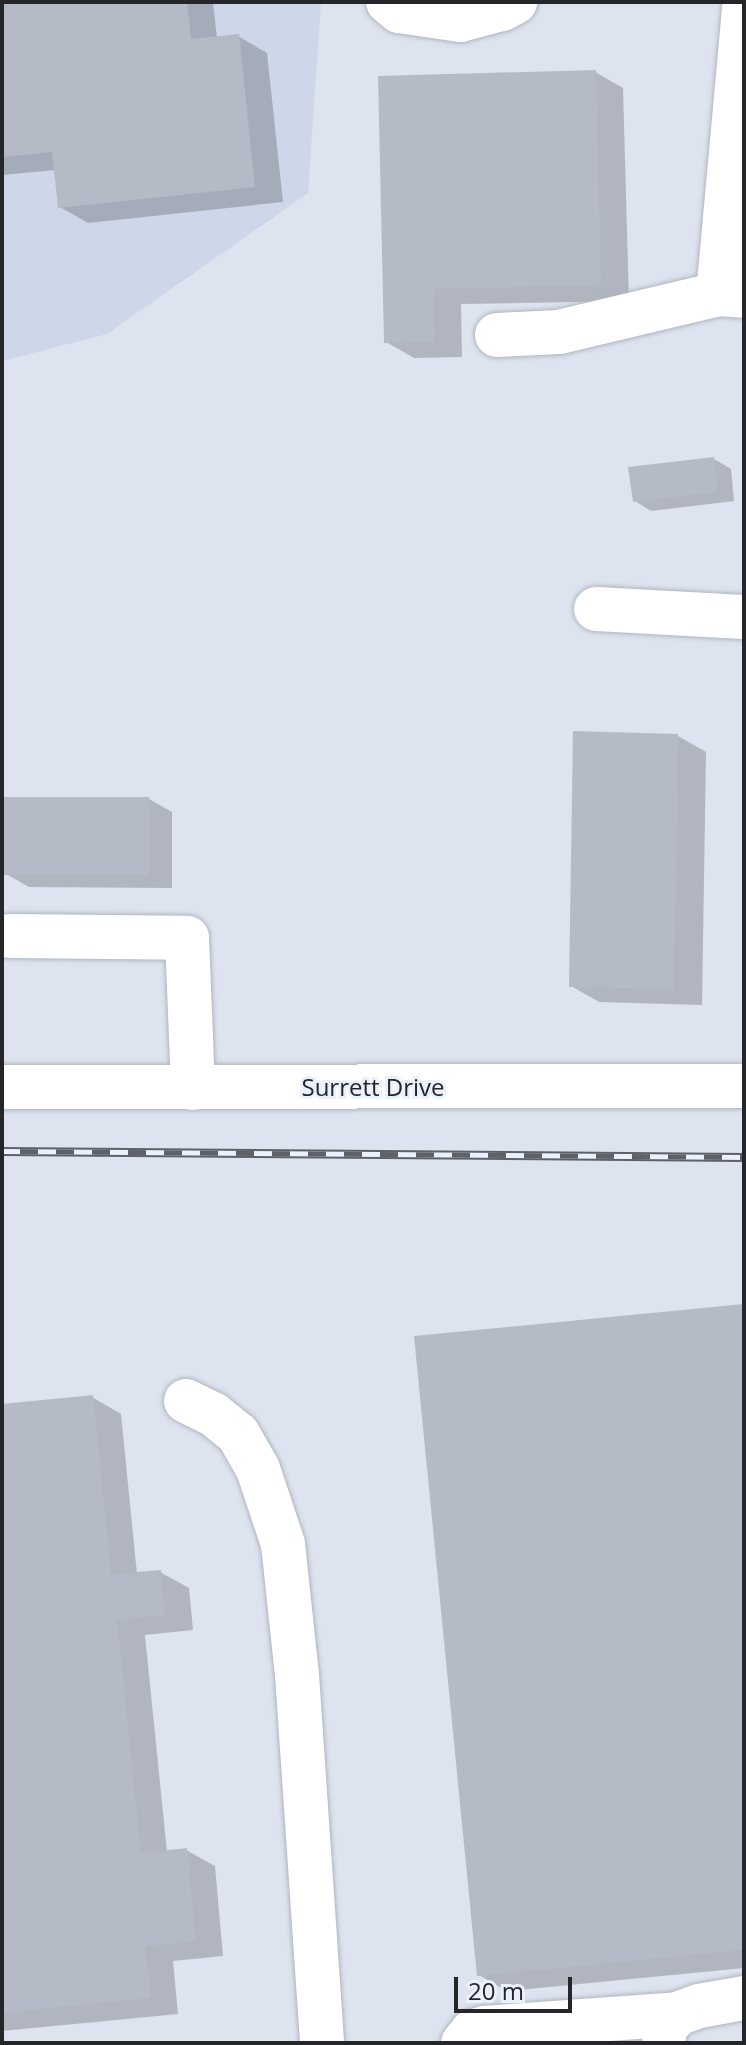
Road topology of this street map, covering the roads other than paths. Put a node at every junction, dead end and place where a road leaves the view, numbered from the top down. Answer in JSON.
{"nodes":[{"id":1,"x":388,"y":2,"type":"edge"},
{"id":2,"x":515,"y":2,"type":"edge"},
{"id":3,"x":744,"y":9,"type":"edge"},
{"id":4,"x":731,"y":295,"type":"edge"},
{"id":5,"x":497,"y":335,"type":"dead end"},
{"id":6,"x":596,"y":609,"type":"dead end"},
{"id":7,"x":744,"y":617,"type":"edge"},
{"id":8,"x":10,"y":936,"type":"dead end"},
{"id":9,"x":744,"y":1086,"type":"edge"},
{"id":10,"x":2,"y":1087,"type":"edge"},
{"id":11,"x":193,"y":1088,"type":"junction"},
{"id":12,"x":186,"y":1401,"type":"dead end"},
{"id":13,"x":744,"y":1998,"type":"edge"},
{"id":14,"x":670,"y":2028,"type":"edge"},
{"id":15,"x":322,"y":2043,"type":"edge"},
{"id":16,"x":463,"y":2043,"type":"edge"}],
"edges":[{"from":1,"to":2,"type":"street"},
{"from":3,"to":4,"type":"street"},
{"from":4,"to":5,"type":"street"},
{"from":6,"to":7,"type":"street"},
{"from":8,"to":11,"type":"street"},
{"from":9,"to":11,"type":"street","name":"Surrett Drive"},
{"from":10,"to":11,"type":"street","name":"Surrett Drive"},
{"from":12,"to":15,"type":"street"},
{"from":13,"to":14,"type":"street"},
{"from":14,"to":16,"type":"street"}]}
